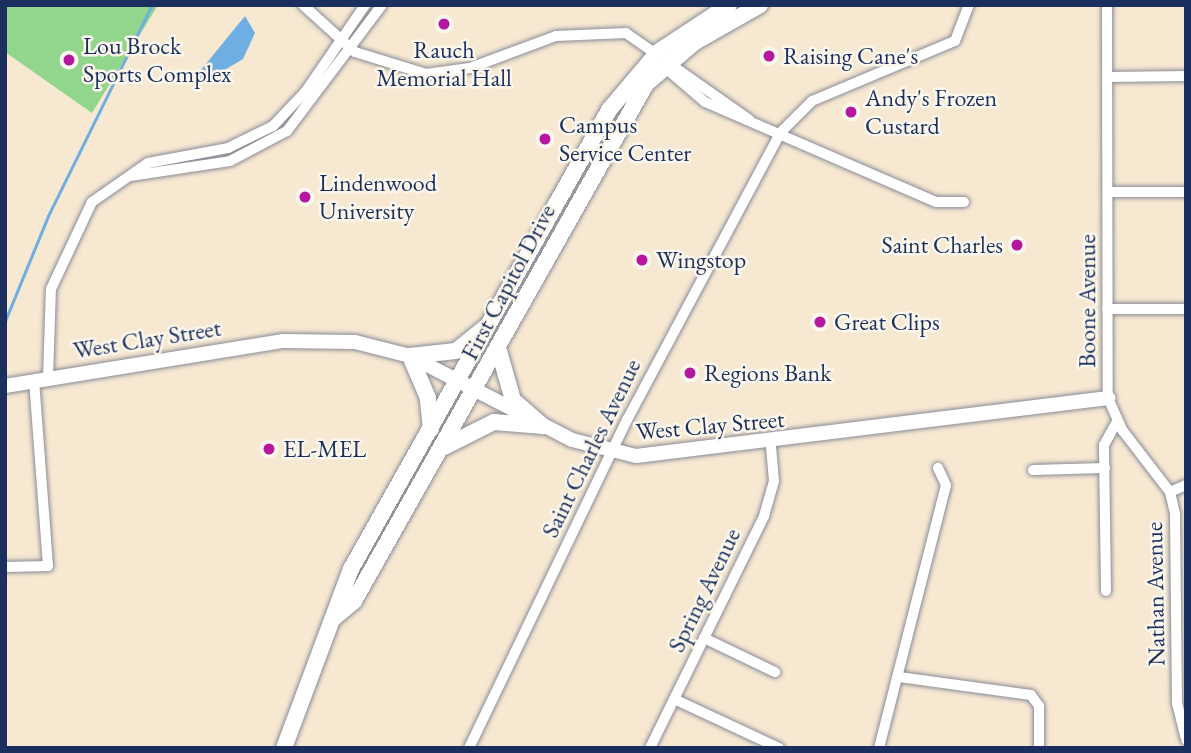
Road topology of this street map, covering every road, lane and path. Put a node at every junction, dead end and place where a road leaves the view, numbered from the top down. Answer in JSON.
{"nodes":[{"id":1,"x":303,"y":5,"type":"edge"},
{"id":2,"x":365,"y":5,"type":"edge"},
{"id":3,"x":382,"y":5,"type":"edge"},
{"id":4,"x":729,"y":5,"type":"edge"},
{"id":5,"x":760,"y":5,"type":"edge"},
{"id":6,"x":969,"y":5,"type":"edge"},
{"id":7,"x":1107,"y":5,"type":"edge"},
{"id":8,"x":340,"y":41,"type":"junction"},
{"id":9,"x":351,"y":49,"type":"junction"},
{"id":10,"x":664,"y":60,"type":"junction"},
{"id":11,"x":1186,"y":76,"type":"edge"},
{"id":12,"x":1108,"y":77,"type":"junction"},
{"id":13,"x":780,"y":133,"type":"junction"},
{"id":14,"x":126,"y":176,"type":"junction"},
{"id":15,"x":1108,"y":192,"type":"junction"},
{"id":16,"x":1186,"y":192,"type":"edge"},
{"id":17,"x":964,"y":202,"type":"dead end"},
{"id":18,"x":507,"y":299,"type":"junction"},
{"id":19,"x":1107,"y":309,"type":"junction"},
{"id":20,"x":1186,"y":309,"type":"edge"},
{"id":21,"x":499,"y":349,"type":"junction"},
{"id":22,"x":410,"y":356,"type":"junction"},
{"id":23,"x":41,"y":379,"type":"junction"},
{"id":24,"x":461,"y":381,"type":"junction"},
{"id":25,"x":5,"y":386,"type":"edge"},
{"id":26,"x":476,"y":388,"type":"junction"},
{"id":27,"x":1108,"y":398,"type":"junction"},
{"id":28,"x":1117,"y":422,"type":"junction"},
{"id":29,"x":543,"y":426,"type":"junction"},
{"id":30,"x":431,"y":429,"type":"junction"},
{"id":31,"x":771,"y":444,"type":"junction"},
{"id":32,"x":610,"y":453,"type":"junction"},
{"id":33,"x":435,"y":455,"type":"junction"},
{"id":34,"x":939,"y":468,"type":"dead end"},
{"id":35,"x":1105,"y":468,"type":"junction"},
{"id":36,"x":1033,"y":470,"type":"dead end"},
{"id":37,"x":1186,"y":485,"type":"edge"},
{"id":38,"x":1170,"y":492,"type":"junction"},
{"id":39,"x":5,"y":566,"type":"edge"},
{"id":40,"x":1106,"y":590,"type":"dead end"},
{"id":41,"x":334,"y":618,"type":"junction"},
{"id":42,"x":704,"y":638,"type":"junction"},
{"id":43,"x":775,"y":672,"type":"dead end"},
{"id":44,"x":899,"y":677,"type":"junction"},
{"id":45,"x":674,"y":699,"type":"junction"},
{"id":46,"x":1186,"y":740,"type":"edge"},
{"id":47,"x":284,"y":748,"type":"edge"},
{"id":48,"x":468,"y":748,"type":"edge"},
{"id":49,"x":651,"y":748,"type":"edge"},
{"id":50,"x":779,"y":748,"type":"edge"},
{"id":51,"x":879,"y":748,"type":"edge"},
{"id":52,"x":1039,"y":748,"type":"edge"}],
"edges":[{"from":1,"to":8,"type":"street"},
{"from":2,"to":8,"type":"street"},
{"from":3,"to":9,"type":"street"},
{"from":4,"to":10,"type":"main road","name":"First Capitol Drive"},
{"from":5,"to":10,"type":"main road","name":"First Capitol Drive"},
{"from":6,"to":13,"type":"street","name":"Saint Charles Avenue"},
{"from":7,"to":12,"type":"street","name":"Boone Avenue"},
{"from":8,"to":9,"type":"street"},
{"from":8,"to":14,"type":"street"},
{"from":9,"to":10,"type":"street"},
{"from":9,"to":14,"type":"street"},
{"from":10,"to":13,"type":"street"},
{"from":10,"to":18,"type":"main road","name":"First Capitol Drive"},
{"from":10,"to":21,"type":"main road","name":"First Capitol Drive"},
{"from":11,"to":12,"type":"street"},
{"from":12,"to":15,"type":"street","name":"Boone Avenue"},
{"from":13,"to":17,"type":"street"},
{"from":13,"to":32,"type":"street","name":"Saint Charles Avenue"},
{"from":14,"to":23,"type":"street"},
{"from":15,"to":16,"type":"street"},
{"from":15,"to":19,"type":"street","name":"Boone Avenue"},
{"from":18,"to":22,"type":"main road"},
{"from":18,"to":24,"type":"main road","name":"First Capitol Drive"},
{"from":19,"to":20,"type":"street"},
{"from":19,"to":27,"type":"street","name":"Boone Avenue"},
{"from":21,"to":26,"type":"main road","name":"First Capitol Drive"},
{"from":21,"to":29,"type":"main road"},
{"from":22,"to":23,"type":"street","name":"West Clay Street"},
{"from":22,"to":24,"type":"street","name":"West Clay Street"},
{"from":22,"to":30,"type":"main road"},
{"from":23,"to":25,"type":"street","name":"West Clay Street"},
{"from":23,"to":39,"type":"street"},
{"from":24,"to":26,"type":"street","name":"West Clay Street"},
{"from":24,"to":30,"type":"main road","name":"First Capitol Drive"},
{"from":26,"to":29,"type":"street","name":"West Clay Street"},
{"from":26,"to":33,"type":"main road","name":"First Capitol Drive"},
{"from":27,"to":28,"type":"street","name":"Boone Avenue"},
{"from":27,"to":31,"type":"street","name":"West Clay Street"},
{"from":28,"to":35,"type":"street"},
{"from":28,"to":38,"type":"street","name":"Nathan Avenue"},
{"from":29,"to":32,"type":"street","name":"West Clay Street"},
{"from":29,"to":33,"type":"main road"},
{"from":30,"to":41,"type":"main road","name":"First Capitol Drive"},
{"from":31,"to":32,"type":"street","name":"West Clay Street"},
{"from":31,"to":42,"type":"street","name":"Spring Avenue"},
{"from":32,"to":48,"type":"street","name":"Saint Charles Avenue"},
{"from":33,"to":41,"type":"main road","name":"First Capitol Drive"},
{"from":34,"to":44,"type":"street"},
{"from":35,"to":36,"type":"street"},
{"from":35,"to":40,"type":"street"},
{"from":37,"to":38,"type":"street"},
{"from":38,"to":46,"type":"street","name":"Nathan Avenue"},
{"from":41,"to":47,"type":"main road","name":"First Capitol Drive"},
{"from":42,"to":43,"type":"street"},
{"from":42,"to":45,"type":"street","name":"Spring Avenue"},
{"from":44,"to":51,"type":"street"},
{"from":44,"to":52,"type":"street"},
{"from":45,"to":49,"type":"street","name":"Spring Avenue"},
{"from":45,"to":50,"type":"street"}]}
